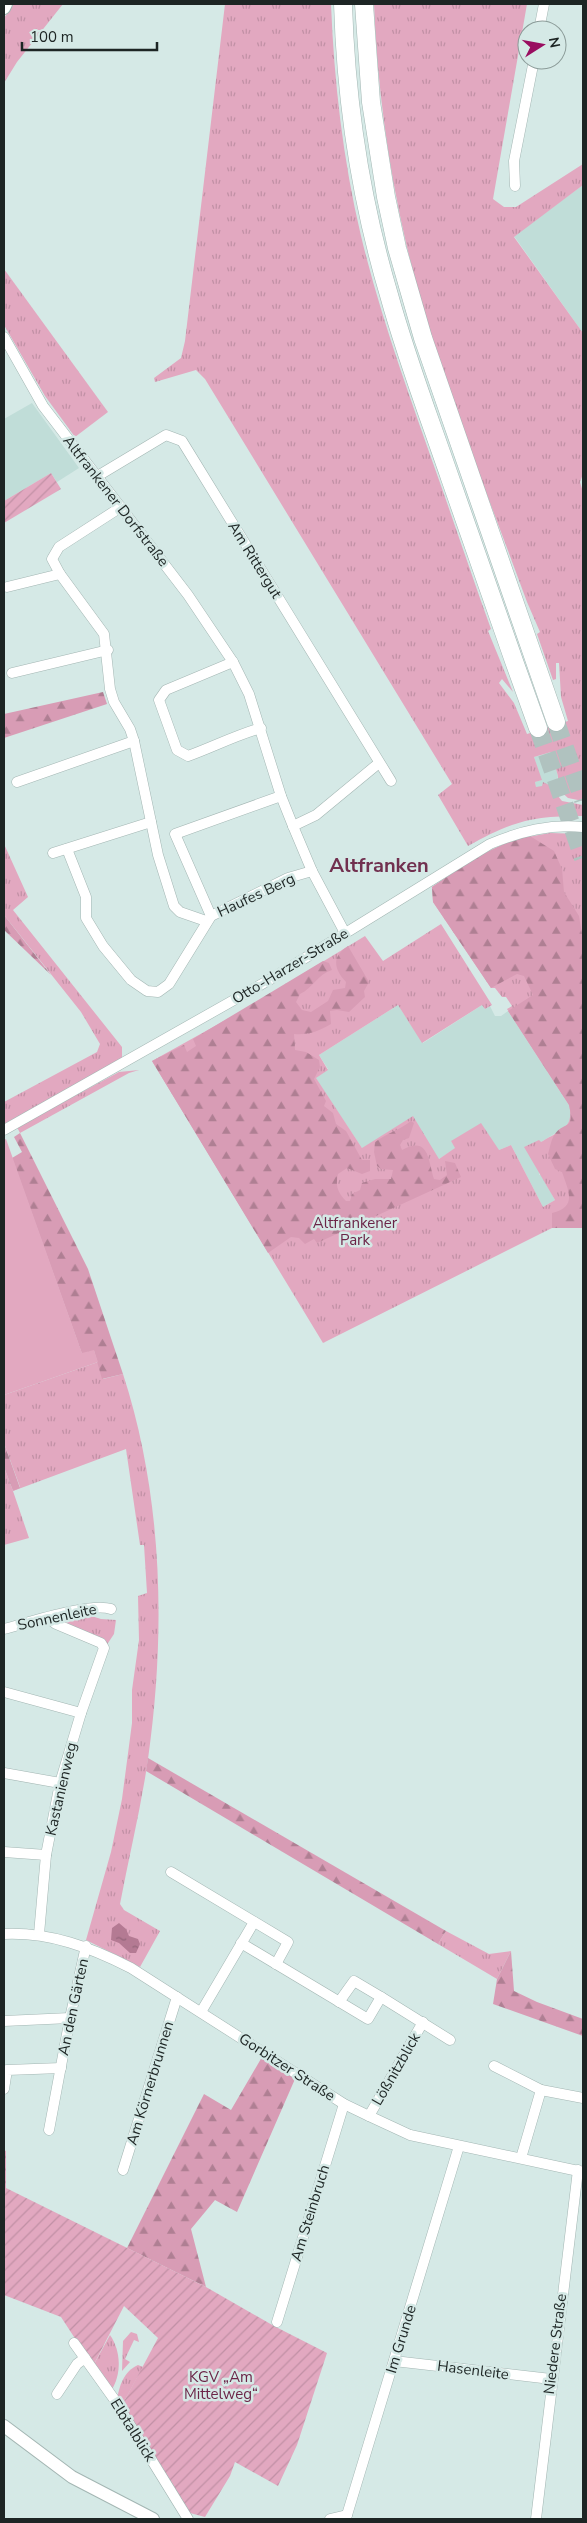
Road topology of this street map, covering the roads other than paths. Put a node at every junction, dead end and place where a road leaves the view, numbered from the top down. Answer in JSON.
{"nodes":[{"id":1,"x":6,"y":4,"type":"edge"},
{"id":2,"x":343,"y":4,"type":"edge"},
{"id":3,"x":364,"y":4,"type":"edge"},
{"id":4,"x":544,"y":4,"type":"edge"},
{"id":5,"x":4,"y":8,"type":"edge"},
{"id":6,"x":541,"y":20,"type":"edge"},
{"id":7,"x":532,"y":70,"type":"edge"},
{"id":8,"x":516,"y":186,"type":"dead end"},
{"id":9,"x":4,"y":337,"type":"edge"},
{"id":10,"x":96,"y":477,"type":"junction"},
{"id":11,"x":121,"y":507,"type":"junction"},
{"id":12,"x":60,"y":574,"type":"junction"},
{"id":13,"x":7,"y":587,"type":"dead end"},
{"id":14,"x":108,"y":650,"type":"junction"},
{"id":15,"x":233,"y":662,"type":"junction"},
{"id":16,"x":12,"y":673,"type":"dead end"},
{"id":17,"x":556,"y":722,"type":"tunnel mouth"},
{"id":18,"x":261,"y":728,"type":"junction"},
{"id":19,"x":538,"y":728,"type":"tunnel mouth"},
{"id":20,"x":134,"y":741,"type":"junction"},
{"id":21,"x":379,"y":763,"type":"junction"},
{"id":22,"x":391,"y":781,"type":"dead end"},
{"id":23,"x":17,"y":782,"type":"dead end"},
{"id":24,"x":281,"y":796,"type":"junction"},
{"id":25,"x":151,"y":822,"type":"junction"},
{"id":26,"x":293,"y":826,"type":"junction"},
{"id":27,"x":583,"y":827,"type":"edge"},
{"id":28,"x":67,"y":849,"type":"junction"},
{"id":29,"x":53,"y":853,"type":"dead end"},
{"id":30,"x":312,"y":871,"type":"junction"},
{"id":31,"x":209,"y":919,"type":"junction"},
{"id":32,"x":345,"y":933,"type":"junction"},
{"id":33,"x":4,"y":1130,"type":"edge"},
{"id":34,"x":111,"y":1609,"type":"dead end"},
{"id":35,"x":48,"y":1618,"type":"junction"},
{"id":36,"x":4,"y":1629,"type":"edge"},
{"id":37,"x":4,"y":1692,"type":"edge"},
{"id":38,"x":80,"y":1713,"type":"junction"},
{"id":39,"x":4,"y":1774,"type":"edge"},
{"id":40,"x":60,"y":1783,"type":"junction"},
{"id":41,"x":4,"y":1852,"type":"edge"},
{"id":42,"x":46,"y":1855,"type":"junction"},
{"id":43,"x":171,"y":1872,"type":"dead end"},
{"id":44,"x":254,"y":1922,"type":"junction"},
{"id":45,"x":4,"y":1934,"type":"edge"},
{"id":46,"x":39,"y":1934,"type":"junction"},
{"id":47,"x":241,"y":1943,"type":"junction"},
{"id":48,"x":86,"y":1946,"type":"junction"},
{"id":49,"x":276,"y":1964,"type":"junction"},
{"id":50,"x":177,"y":1997,"type":"junction"},
{"id":51,"x":382,"y":1997,"type":"junction"},
{"id":52,"x":340,"y":2002,"type":"junction"},
{"id":53,"x":201,"y":2012,"type":"junction"},
{"id":54,"x":70,"y":2018,"type":"junction"},
{"id":55,"x":4,"y":2021,"type":"edge"},
{"id":56,"x":423,"y":2022,"type":"junction"},
{"id":57,"x":450,"y":2040,"type":"dead end"},
{"id":58,"x":494,"y":2066,"type":"dead end"},
{"id":59,"x":61,"y":2068,"type":"junction"},
{"id":60,"x":4,"y":2089,"type":"edge"},
{"id":61,"x":542,"y":2090,"type":"junction"},
{"id":62,"x":583,"y":2098,"type":"edge"},
{"id":63,"x":344,"y":2104,"type":"junction"},
{"id":64,"x":368,"y":2116,"type":"junction"},
{"id":65,"x":49,"y":2130,"type":"dead end"},
{"id":66,"x":459,"y":2146,"type":"junction"},
{"id":67,"x":521,"y":2158,"type":"junction"},
{"id":68,"x":123,"y":2170,"type":"dead end"},
{"id":69,"x":580,"y":2171,"type":"edge"},
{"id":70,"x":276,"y":2322,"type":"dead end"},
{"id":71,"x":74,"y":2343,"type":"dead end"},
{"id":72,"x":85,"y":2358,"type":"junction"},
{"id":73,"x":394,"y":2361,"type":"junction"},
{"id":74,"x":551,"y":2379,"type":"junction"},
{"id":75,"x":57,"y":2394,"type":"dead end"},
{"id":76,"x":4,"y":2426,"type":"edge"},
{"id":77,"x":347,"y":2516,"type":"junction"},
{"id":78,"x":153,"y":2519,"type":"edge"},
{"id":79,"x":188,"y":2519,"type":"edge"},
{"id":80,"x":330,"y":2519,"type":"edge"},
{"id":81,"x":357,"y":2519,"type":"edge"},
{"id":82,"x":536,"y":2519,"type":"edge"}],
"edges":[{"from":1,"to":5,"type":"street"},
{"from":2,"to":19,"type":"highway"},
{"from":3,"to":17,"type":"highway"},
{"from":4,"to":6,"type":"street"},
{"from":7,"to":8,"type":"street"},
{"from":9,"to":10,"type":"street","name":"Altfrankener Dorfstraße"},
{"from":10,"to":11,"type":"street","name":"Altfrankener Dorfstraße"},
{"from":10,"to":21,"type":"street","name":"Am Rittergut"},
{"from":11,"to":12,"type":"street","name":"Haufes Berg"},
{"from":11,"to":15,"type":"street","name":"Altfrankener Dorfstraße"},
{"from":12,"to":13,"type":"street"},
{"from":12,"to":14,"type":"street","name":"Haufes Berg"},
{"from":14,"to":16,"type":"street"},
{"from":14,"to":20,"type":"street","name":"Haufes Berg"},
{"from":15,"to":18,"type":"street","name":"Altfrankener Dorfstraße"},
{"from":15,"to":18,"type":"street"},
{"from":18,"to":24,"type":"street","name":"Altfrankener Dorfstraße"},
{"from":20,"to":23,"type":"street"},
{"from":20,"to":25,"type":"street","name":"Haufes Berg"},
{"from":21,"to":22,"type":"street","name":"Am Rittergut"},
{"from":21,"to":26,"type":"street"},
{"from":24,"to":26,"type":"street","name":"Altfrankener Dorfstraße"},
{"from":24,"to":31,"type":"street"},
{"from":25,"to":28,"type":"street"},
{"from":25,"to":31,"type":"street","name":"Haufes Berg"},
{"from":26,"to":30,"type":"street","name":"Altfrankener Dorfstraße"},
{"from":27,"to":32,"type":"street","name":"Otto-Harzer-Straße"},
{"from":28,"to":29,"type":"street"},
{"from":28,"to":31,"type":"street"},
{"from":30,"to":31,"type":"street","name":"Haufes Berg"},
{"from":30,"to":32,"type":"street","name":"Altfrankener Dorfstraße"},
{"from":32,"to":33,"type":"street","name":"Otto-Harzer-Straße"},
{"from":34,"to":35,"type":"street","name":"Sonnenleite"},
{"from":35,"to":36,"type":"street","name":"Sonnenleite"},
{"from":35,"to":38,"type":"street","name":"Kastanienweg"},
{"from":37,"to":38,"type":"street"},
{"from":38,"to":40,"type":"street","name":"Kastanienweg"},
{"from":39,"to":40,"type":"street"},
{"from":40,"to":42,"type":"street","name":"Kastanienweg"},
{"from":41,"to":42,"type":"street"},
{"from":42,"to":46,"type":"street","name":"Kastanienweg"},
{"from":43,"to":44,"type":"street"},
{"from":44,"to":47,"type":"street"},
{"from":44,"to":49,"type":"street"},
{"from":45,"to":46,"type":"street","name":"Gorbitzer Straße"},
{"from":46,"to":48,"type":"street","name":"Gorbitzer Straße"},
{"from":47,"to":49,"type":"street"},
{"from":47,"to":53,"type":"street"},
{"from":48,"to":50,"type":"street","name":"Gorbitzer Straße"},
{"from":48,"to":54,"type":"street","name":"An den Gärten"},
{"from":49,"to":52,"type":"street"},
{"from":50,"to":53,"type":"street","name":"Gorbitzer Straße"},
{"from":50,"to":68,"type":"street","name":"Am Körnerbrunnen"},
{"from":51,"to":52,"type":"street","name":"Lößnitzblick"},
{"from":51,"to":52,"type":"street"},
{"from":51,"to":56,"type":"street","name":"Lößnitzblick"},
{"from":53,"to":63,"type":"street","name":"Gorbitzer Straße"},
{"from":54,"to":55,"type":"street"},
{"from":54,"to":59,"type":"street","name":"An den Gärten"},
{"from":56,"to":57,"type":"street","name":"Lößnitzblick"},
{"from":56,"to":64,"type":"street","name":"Lößnitzblick"},
{"from":58,"to":61,"type":"street"},
{"from":59,"to":60,"type":"street","name":"An den Gärten"},
{"from":59,"to":65,"type":"street","name":"An den Gärten"},
{"from":61,"to":62,"type":"street"},
{"from":61,"to":67,"type":"street"},
{"from":63,"to":64,"type":"street","name":"Gorbitzer Straße"},
{"from":63,"to":70,"type":"street","name":"Am Steinbruch"},
{"from":64,"to":66,"type":"street","name":"Gorbitzer Straße"},
{"from":66,"to":67,"type":"street","name":"Gorbitzer Straße"},
{"from":66,"to":73,"type":"street","name":"Im Grunde"},
{"from":67,"to":69,"type":"street","name":"Gorbitzer Straße"},
{"from":69,"to":74,"type":"street","name":"Niedere Straße"},
{"from":71,"to":72,"type":"street","name":"Elbtalblick"},
{"from":72,"to":75,"type":"street"},
{"from":72,"to":79,"type":"street","name":"Elbtalblick"},
{"from":73,"to":74,"type":"street","name":"Hasenleite"},
{"from":73,"to":77,"type":"street","name":"Im Grunde"},
{"from":74,"to":82,"type":"street","name":"Niedere Straße"},
{"from":76,"to":78,"type":"street"},
{"from":77,"to":80,"type":"street"},
{"from":77,"to":81,"type":"street"}]}
